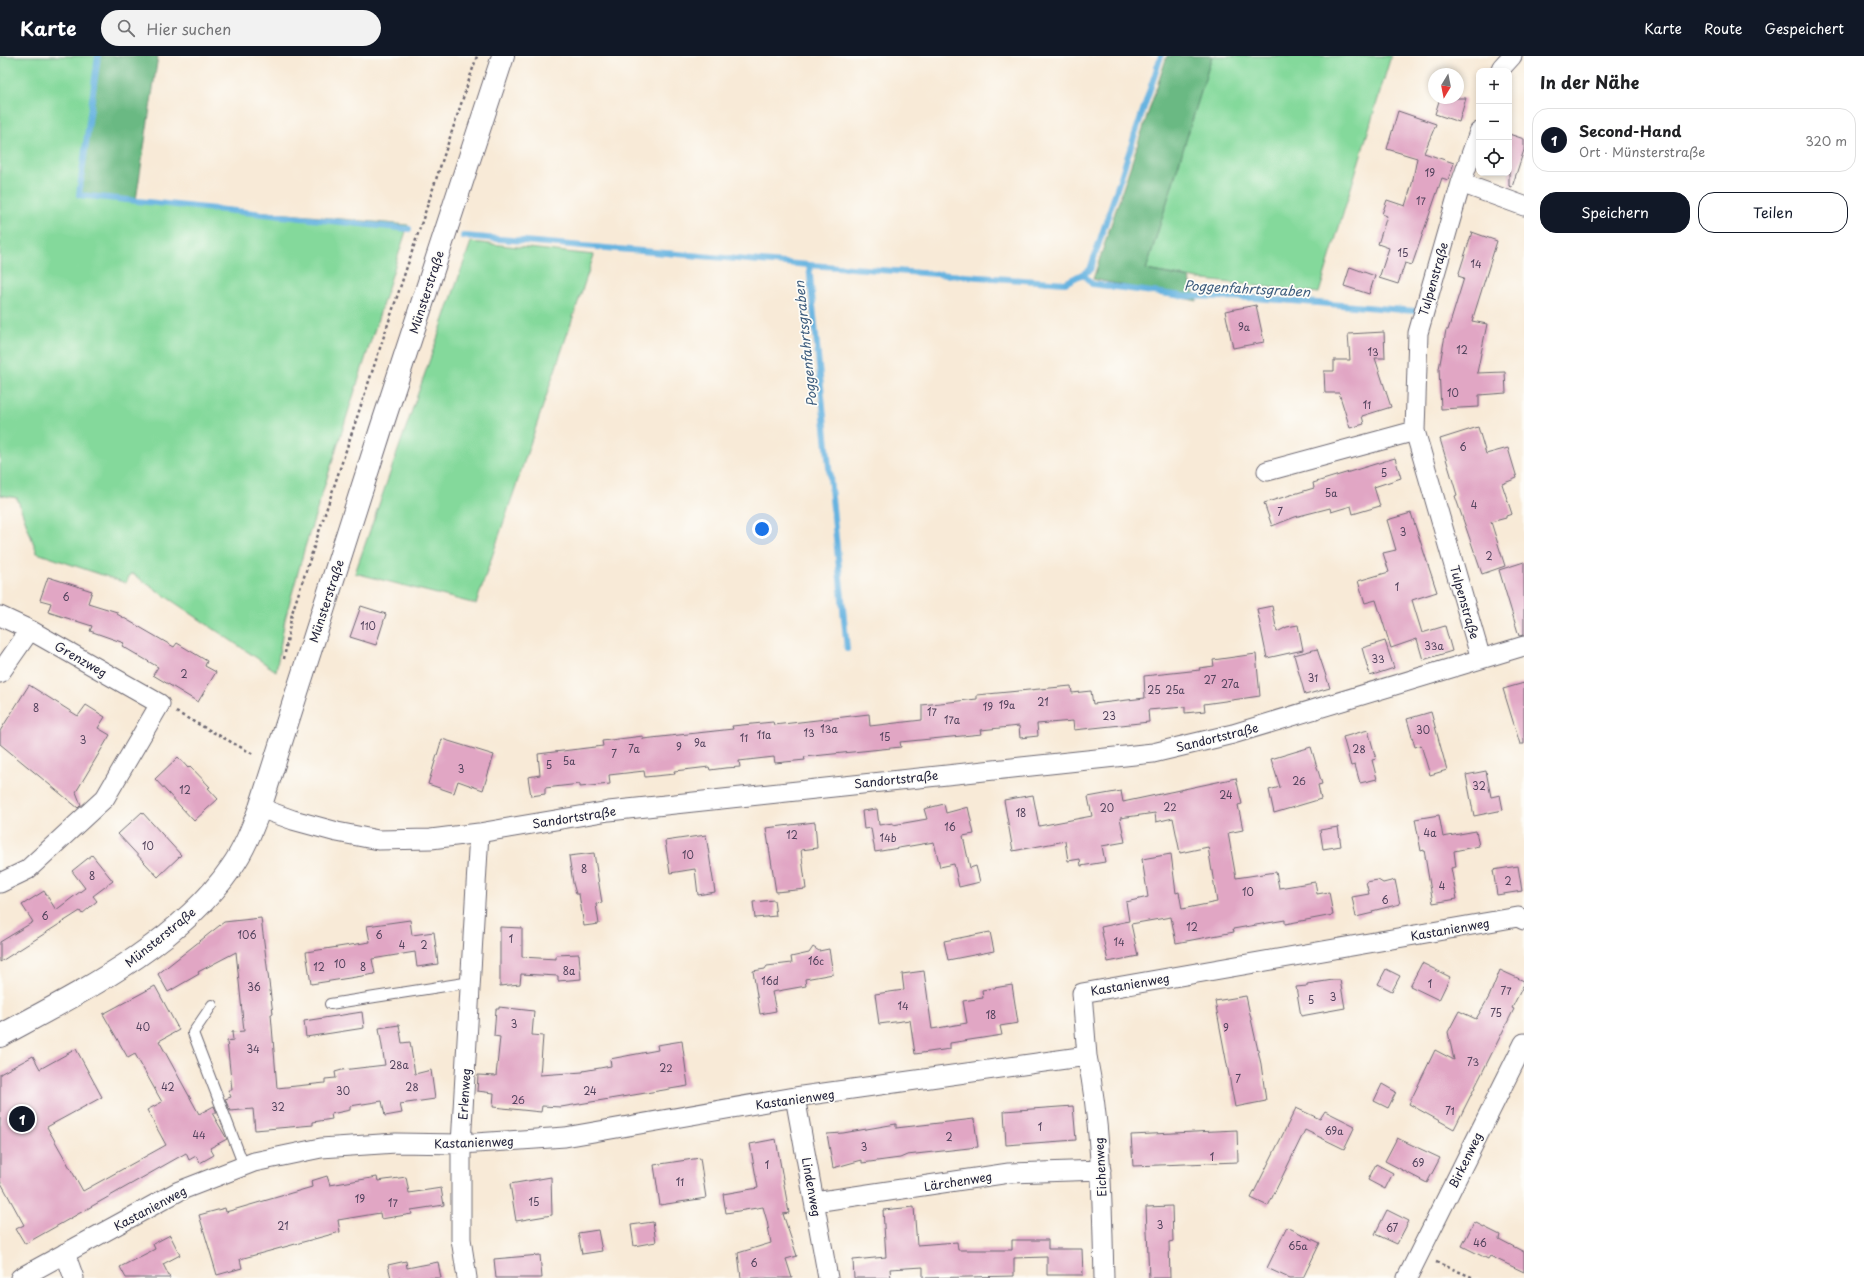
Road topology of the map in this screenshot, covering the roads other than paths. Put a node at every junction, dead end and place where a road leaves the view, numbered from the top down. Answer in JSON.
{"nodes":[{"id":1,"x":503,"y":56,"type":"edge"},
{"id":2,"x":1512,"y":56,"type":"edge"},
{"id":3,"x":1502,"y":68,"type":"edge"},
{"id":4,"x":1476,"y":140,"type":"edge"},
{"id":5,"x":1462,"y":183,"type":"junction"},
{"id":6,"x":1524,"y":206,"type":"edge"},
{"id":7,"x":1415,"y":430,"type":"junction"},
{"id":8,"x":1267,"y":471,"type":"dead end"},
{"id":9,"x":0,"y":616,"type":"edge"},
{"id":10,"x":30,"y":630,"type":"junction"},
{"id":11,"x":1524,"y":646,"type":"edge"},
{"id":12,"x":1481,"y":659,"type":"junction"},
{"id":13,"x":0,"y":673,"type":"edge"},
{"id":14,"x":260,"y":808,"type":"junction"},
{"id":15,"x":479,"y":833,"type":"junction"},
{"id":16,"x":0,"y":883,"type":"edge"},
{"id":17,"x":1524,"y":920,"type":"edge"},
{"id":18,"x":471,"y":982,"type":"junction"},
{"id":19,"x":330,"y":1004,"type":"dead end"},
{"id":20,"x":212,"y":1005,"type":"dead end"},
{"id":21,"x":0,"y":1036,"type":"edge"},
{"id":22,"x":1524,"y":1043,"type":"edge"},
{"id":23,"x":1087,"y":1056,"type":"junction"},
{"id":24,"x":795,"y":1097,"type":"junction"},
{"id":25,"x":461,"y":1144,"type":"junction"},
{"id":26,"x":244,"y":1166,"type":"junction"},
{"id":27,"x":1101,"y":1170,"type":"junction"},
{"id":28,"x":815,"y":1202,"type":"junction"},
{"id":29,"x":65,"y":1253,"type":"junction"},
{"id":30,"x":20,"y":1278,"type":"edge"},
{"id":31,"x":74,"y":1278,"type":"edge"},
{"id":32,"x":467,"y":1278,"type":"edge"},
{"id":33,"x":828,"y":1278,"type":"edge"},
{"id":34,"x":1104,"y":1278,"type":"edge"},
{"id":35,"x":1407,"y":1278,"type":"edge"}],
"edges":[{"from":1,"to":14,"type":"main road","name":"Münsterstraße"},
{"from":2,"to":3,"type":"street"},
{"from":4,"to":5,"type":"street","name":"Tulpenstraße"},
{"from":5,"to":6,"type":"street"},
{"from":5,"to":7,"type":"street","name":"Tulpenstraße"},
{"from":7,"to":8,"type":"street"},
{"from":7,"to":12,"type":"street","name":"Tulpenstraße"},
{"from":9,"to":10,"type":"street","name":"Grenzweg"},
{"from":10,"to":13,"type":"street"},
{"from":10,"to":16,"type":"street","name":"Grenzweg"},
{"from":11,"to":12,"type":"street","name":"Sandortstraße"},
{"from":12,"to":15,"type":"street","name":"Sandortstraße"},
{"from":14,"to":15,"type":"street","name":"Sandortstraße"},
{"from":14,"to":21,"type":"main road","name":"Münsterstraße"},
{"from":15,"to":18,"type":"street","name":"Erlenweg"},
{"from":17,"to":23,"type":"street","name":"Kastanienweg"},
{"from":18,"to":19,"type":"lane"},
{"from":18,"to":25,"type":"street","name":"Erlenweg"},
{"from":20,"to":26,"type":"lane"},
{"from":22,"to":35,"type":"street","name":"Birkenweg"},
{"from":23,"to":24,"type":"street","name":"Kastanienweg"},
{"from":23,"to":27,"type":"street","name":"Eichenweg"},
{"from":24,"to":25,"type":"street","name":"Kastanienweg"},
{"from":24,"to":28,"type":"street","name":"Lindenweg"},
{"from":25,"to":26,"type":"street","name":"Kastanienweg"},
{"from":25,"to":32,"type":"street","name":"Erlenweg"},
{"from":26,"to":29,"type":"street","name":"Kastanienweg"},
{"from":27,"to":28,"type":"street","name":"Lärchenweg"},
{"from":27,"to":34,"type":"street","name":"Eichenweg"},
{"from":28,"to":33,"type":"street","name":"Lindenweg"},
{"from":29,"to":30,"type":"street","name":"Kastanienweg"},
{"from":29,"to":31,"type":"street"}]}
